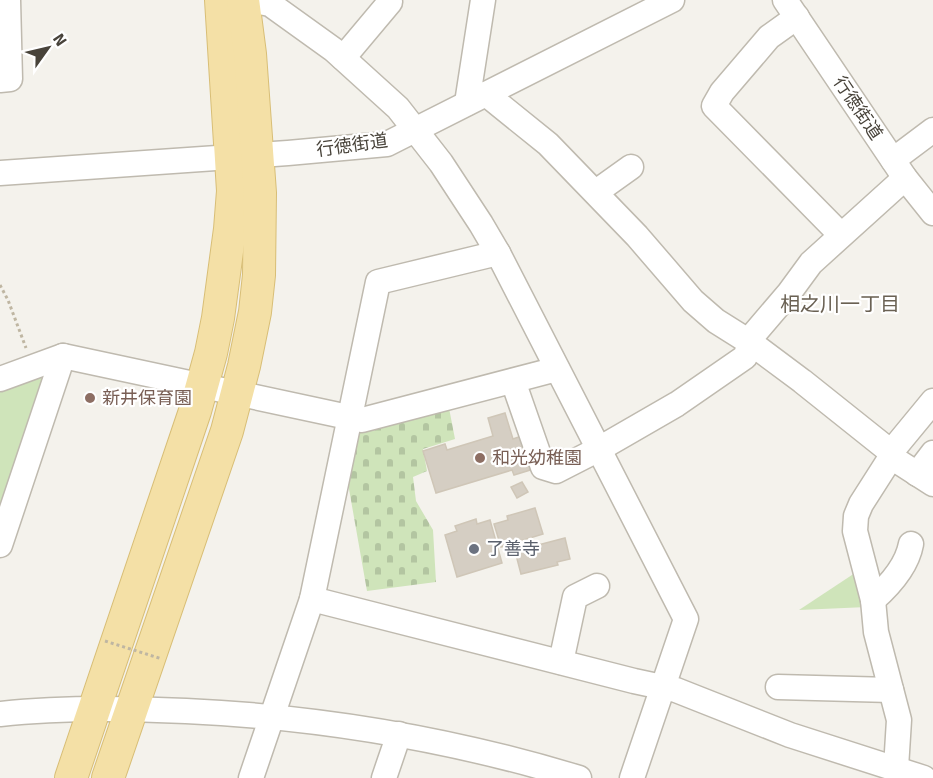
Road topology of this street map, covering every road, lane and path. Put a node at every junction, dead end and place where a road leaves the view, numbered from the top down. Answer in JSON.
{"nodes":[{"id":1,"x":8,"y":0,"type":"edge"},
{"id":2,"x":221,"y":0,"type":"edge"},
{"id":3,"x":243,"y":0,"type":"edge"},
{"id":4,"x":249,"y":0,"type":"edge"},
{"id":5,"x":483,"y":0,"type":"edge"},
{"id":6,"x":672,"y":0,"type":"edge"},
{"id":7,"x":390,"y":2,"type":"dead end"},
{"id":8,"x":791,"y":8,"type":"edge"},
{"id":9,"x":343,"y":58,"type":"junction"},
{"id":10,"x":0,"y":80,"type":"edge"},
{"id":11,"x":476,"y":99,"type":"junction"},
{"id":12,"x":415,"y":130,"type":"junction"},
{"id":13,"x":933,"y":130,"type":"edge"},
{"id":14,"x":244,"y":156,"type":"junction"},
{"id":15,"x":631,"y":167,"type":"dead end"},
{"id":16,"x":899,"y":169,"type":"junction"},
{"id":17,"x":0,"y":173,"type":"edge"},
{"id":18,"x":596,"y":192,"type":"junction"},
{"id":19,"x":933,"y":213,"type":"edge"},
{"id":20,"x":841,"y":235,"type":"junction"},
{"id":21,"x":498,"y":254,"type":"junction"},
{"id":22,"x":0,"y":285,"type":"edge"},
{"id":23,"x":751,"y":342,"type":"junction"},
{"id":24,"x":63,"y":356,"type":"junction"},
{"id":25,"x":33,"y":367,"type":"junction"},
{"id":26,"x":557,"y":369,"type":"junction"},
{"id":27,"x":0,"y":379,"type":"edge"},
{"id":28,"x":513,"y":381,"type":"junction"},
{"id":29,"x":203,"y":385,"type":"junction"},
{"id":30,"x":238,"y":393,"type":"junction"},
{"id":31,"x":933,"y":401,"type":"edge"},
{"id":32,"x":350,"y":418,"type":"junction"},
{"id":33,"x":598,"y":449,"type":"junction"},
{"id":34,"x":933,"y":453,"type":"edge"},
{"id":35,"x":891,"y":454,"type":"junction"},
{"id":36,"x":925,"y":479,"type":"edge"},
{"id":37,"x":910,"y":544,"type":"dead end"},
{"id":38,"x":0,"y":545,"type":"edge"},
{"id":39,"x":597,"y":586,"type":"dead end"},
{"id":40,"x":312,"y":599,"type":"junction"},
{"id":41,"x":873,"y":600,"type":"junction"},
{"id":42,"x":105,"y":640,"type":"dead end"},
{"id":43,"x":162,"y":659,"type":"dead end"},
{"id":44,"x":561,"y":662,"type":"junction"},
{"id":45,"x":663,"y":687,"type":"junction"},
{"id":46,"x":778,"y":687,"type":"dead end"},
{"id":47,"x":891,"y":690,"type":"junction"},
{"id":48,"x":132,"y":708,"type":"junction"},
{"id":49,"x":94,"y":709,"type":"junction"},
{"id":50,"x":0,"y":714,"type":"edge"},
{"id":51,"x":272,"y":716,"type":"junction"},
{"id":52,"x":399,"y":734,"type":"junction"},
{"id":53,"x":506,"y":768,"type":"edge"},
{"id":54,"x":896,"y":768,"type":"junction"},
{"id":55,"x":71,"y":778,"type":"edge"},
{"id":56,"x":108,"y":778,"type":"edge"},
{"id":57,"x":251,"y":778,"type":"edge"},
{"id":58,"x":384,"y":778,"type":"edge"},
{"id":59,"x":579,"y":778,"type":"edge"},
{"id":60,"x":632,"y":778,"type":"edge"},
{"id":61,"x":924,"y":778,"type":"edge"}],
"edges":[{"from":1,"to":10,"type":"street"},
{"from":2,"to":14,"type":"main road"},
{"from":3,"to":14,"type":"main road"},
{"from":4,"to":9,"type":"street"},
{"from":5,"to":11,"type":"street"},
{"from":6,"to":11,"type":"street","name":"行徳街道"},
{"from":7,"to":9,"type":"street"},
{"from":8,"to":16,"type":"street","name":"行徳街道"},
{"from":8,"to":20,"type":"street"},
{"from":9,"to":12,"type":"street"},
{"from":11,"to":12,"type":"street","name":"行徳街道"},
{"from":11,"to":18,"type":"street"},
{"from":12,"to":14,"type":"street","name":"行徳街道"},
{"from":12,"to":21,"type":"street"},
{"from":13,"to":16,"type":"street"},
{"from":14,"to":17,"type":"street","name":"行徳街道"},
{"from":14,"to":29,"type":"main road"},
{"from":14,"to":30,"type":"main road"},
{"from":15,"to":18,"type":"street"},
{"from":16,"to":19,"type":"street","name":"行徳街道"},
{"from":16,"to":20,"type":"street"},
{"from":18,"to":23,"type":"street"},
{"from":20,"to":23,"type":"street"},
{"from":21,"to":26,"type":"street"},
{"from":21,"to":32,"type":"street"},
{"from":22,"to":25,"type":"path"},
{"from":23,"to":33,"type":"street"},
{"from":23,"to":35,"type":"street"},
{"from":24,"to":25,"type":"street"},
{"from":24,"to":29,"type":"street"},
{"from":24,"to":38,"type":"street"},
{"from":25,"to":27,"type":"street"},
{"from":26,"to":28,"type":"street"},
{"from":26,"to":33,"type":"street"},
{"from":28,"to":32,"type":"street"},
{"from":28,"to":33,"type":"street"},
{"from":29,"to":30,"type":"street"},
{"from":29,"to":49,"type":"main road"},
{"from":30,"to":32,"type":"street"},
{"from":30,"to":48,"type":"main road"},
{"from":31,"to":35,"type":"street"},
{"from":32,"to":40,"type":"street"},
{"from":33,"to":45,"type":"street"},
{"from":34,"to":36,"type":"street"},
{"from":35,"to":36,"type":"street"},
{"from":35,"to":41,"type":"street"},
{"from":37,"to":41,"type":"street"},
{"from":39,"to":44,"type":"street"},
{"from":40,"to":44,"type":"street"},
{"from":40,"to":51,"type":"street"},
{"from":41,"to":47,"type":"street"},
{"from":42,"to":43,"type":"path","bridge":true},
{"from":44,"to":45,"type":"street"},
{"from":45,"to":54,"type":"street"},
{"from":45,"to":60,"type":"street"},
{"from":46,"to":47,"type":"street"},
{"from":47,"to":54,"type":"street"},
{"from":48,"to":49,"type":"street"},
{"from":48,"to":51,"type":"street"},
{"from":48,"to":56,"type":"main road"},
{"from":49,"to":50,"type":"street"},
{"from":49,"to":55,"type":"main road"},
{"from":51,"to":52,"type":"street"},
{"from":51,"to":57,"type":"street"},
{"from":52,"to":53,"type":"street"},
{"from":52,"to":58,"type":"street"},
{"from":53,"to":59,"type":"street"},
{"from":54,"to":61,"type":"street"}]}
